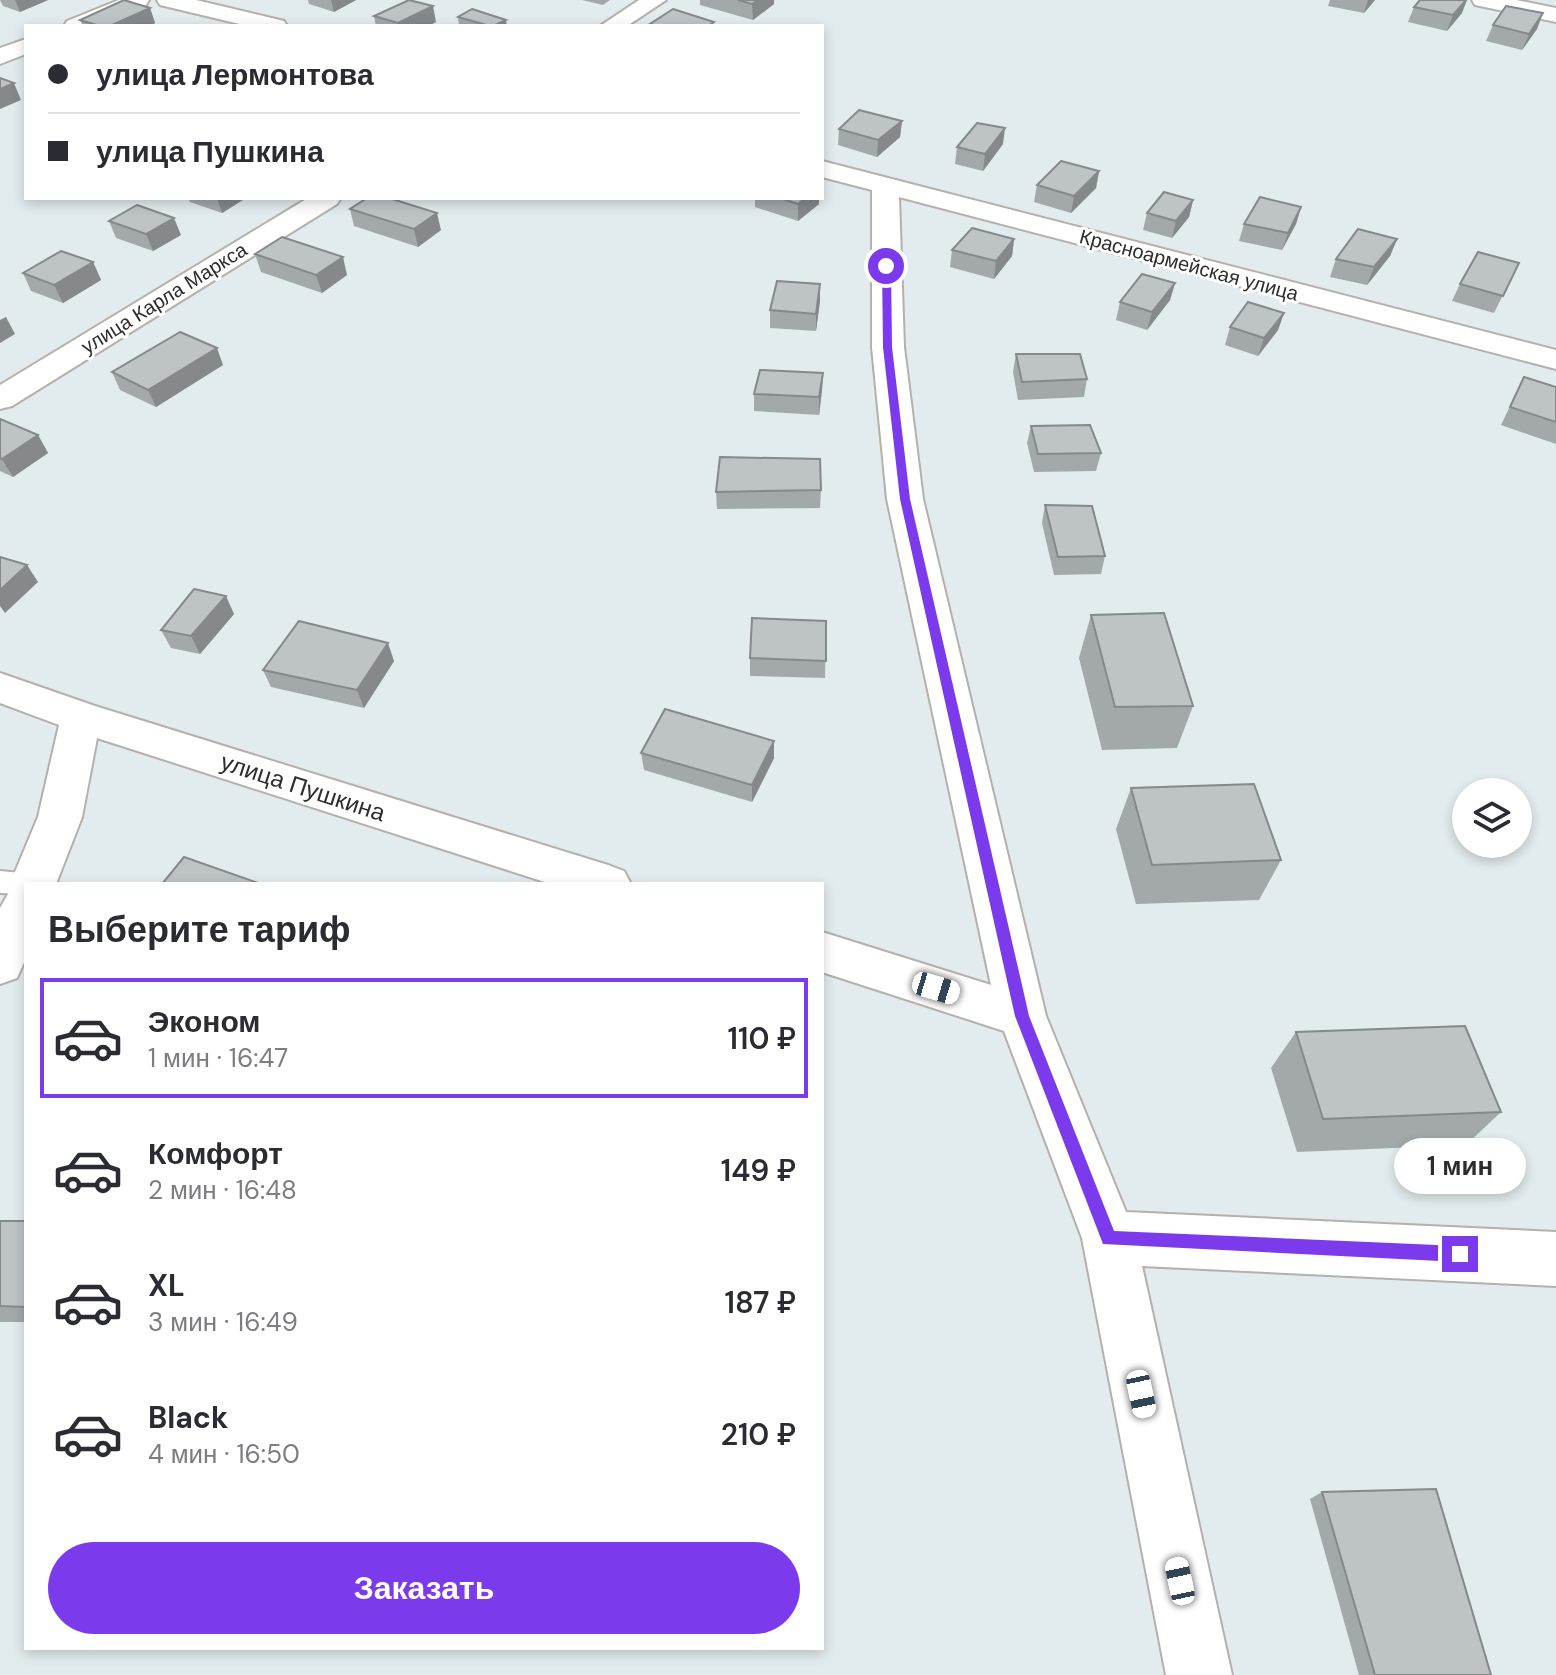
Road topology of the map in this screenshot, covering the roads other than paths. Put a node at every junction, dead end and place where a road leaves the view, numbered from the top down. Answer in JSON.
{"nodes":[{"id":1,"x":138,"y":0,"type":"edge"},
{"id":2,"x":168,"y":0,"type":"edge"},
{"id":3,"x":655,"y":0,"type":"edge"},
{"id":4,"x":1483,"y":0,"type":"edge"},
{"id":5,"x":1556,"y":15,"type":"edge"},
{"id":6,"x":80,"y":24,"type":"edge"},
{"id":7,"x":268,"y":24,"type":"edge"},
{"id":8,"x":614,"y":24,"type":"edge"},
{"id":9,"x":24,"y":47,"type":"edge"},
{"id":10,"x":0,"y":57,"type":"edge"},
{"id":11,"x":824,"y":170,"type":"edge"},
{"id":12,"x":885,"y":186,"type":"junction"},
{"id":13,"x":324,"y":200,"type":"edge"},
{"id":14,"x":1556,"y":360,"type":"edge"},
{"id":15,"x":0,"y":399,"type":"edge"},
{"id":16,"x":0,"y":688,"type":"edge"},
{"id":17,"x":81,"y":717,"type":"junction"},
{"id":18,"x":26,"y":882,"type":"edge"},
{"id":19,"x":602,"y":882,"type":"edge"},
{"id":20,"x":23,"y":887,"type":"edge"},
{"id":21,"x":824,"y":953,"type":"edge"},
{"id":22,"x":0,"y":964,"type":"edge"},
{"id":23,"x":1022,"y":1016,"type":"junction"},
{"id":24,"x":1109,"y":1238,"type":"junction"},
{"id":25,"x":1556,"y":1259,"type":"edge"},
{"id":26,"x":1199,"y":1675,"type":"edge"}],
"edges":[{"from":1,"to":6,"type":"street"},
{"from":2,"to":7,"type":"street"},
{"from":3,"to":8,"type":"street"},
{"from":4,"to":5,"type":"street"},
{"from":9,"to":10,"type":"street"},
{"from":11,"to":12,"type":"street","name":"Красноармейская улица"},
{"from":12,"to":14,"type":"street","name":"Красноармейская улица"},
{"from":12,"to":23,"type":"street"},
{"from":13,"to":15,"type":"street","name":"улица Карла Маркса"},
{"from":16,"to":17,"type":"street","name":"улица Пушкина"},
{"from":17,"to":18,"type":"street"},
{"from":17,"to":19,"type":"street","name":"улица Пушкина"},
{"from":20,"to":22,"type":"street"},
{"from":21,"to":23,"type":"street"},
{"from":23,"to":24,"type":"street"},
{"from":24,"to":25,"type":"street"},
{"from":24,"to":26,"type":"street"}]}
